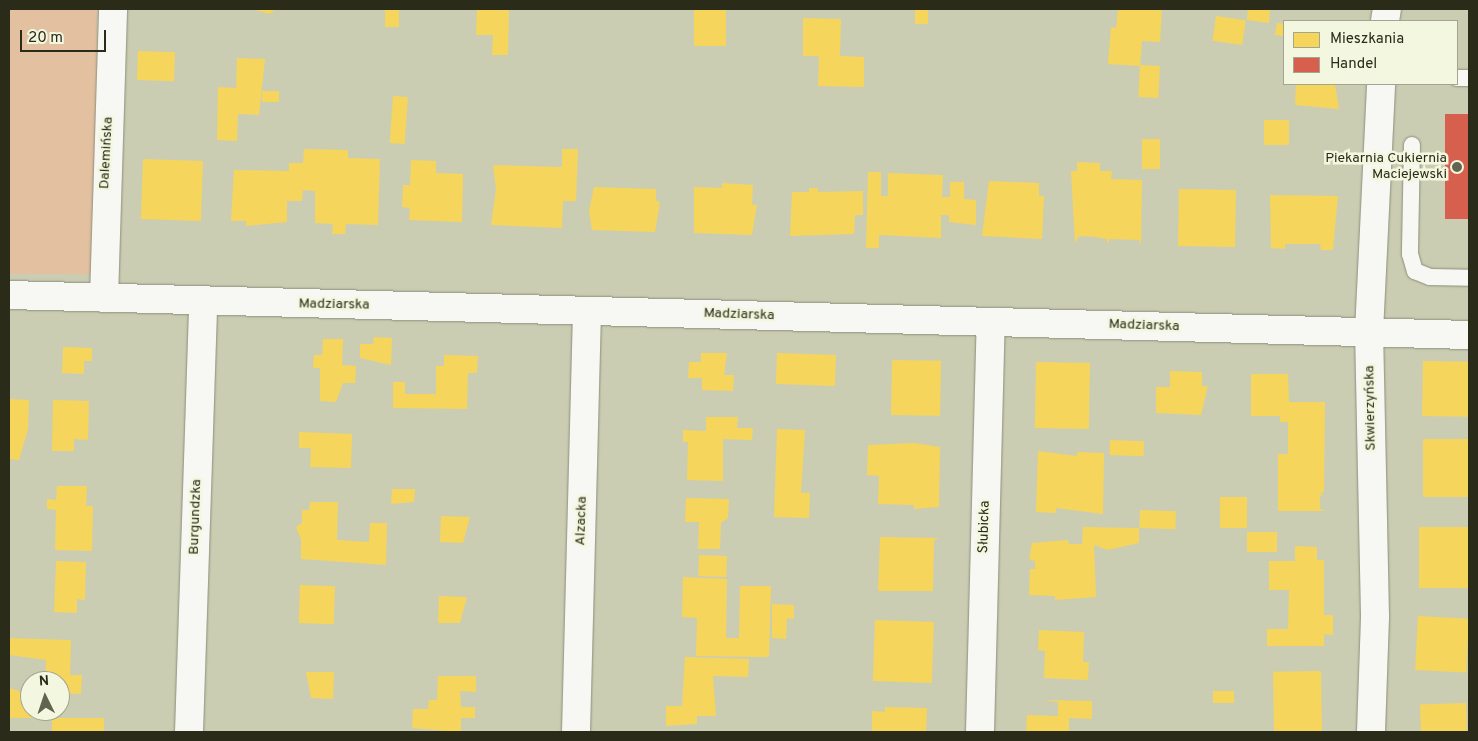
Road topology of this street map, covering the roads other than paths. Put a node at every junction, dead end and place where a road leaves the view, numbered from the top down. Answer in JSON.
{"nodes":[{"id":1,"x":113,"y":9,"type":"edge"},
{"id":2,"x":1381,"y":85,"type":"edge"},
{"id":3,"x":1412,"y":145,"type":"dead end"},
{"id":4,"x":1469,"y":278,"type":"edge"},
{"id":5,"x":9,"y":295,"type":"edge"},
{"id":6,"x":104,"y":298,"type":"junction"},
{"id":7,"x":203,"y":302,"type":"junction"},
{"id":8,"x":587,"y":310,"type":"junction"},
{"id":9,"x":991,"y":322,"type":"junction"},
{"id":10,"x":1370,"y":332,"type":"junction"},
{"id":11,"x":1469,"y":335,"type":"edge"},
{"id":12,"x":189,"y":732,"type":"edge"},
{"id":13,"x":576,"y":732,"type":"edge"},
{"id":14,"x":980,"y":732,"type":"edge"},
{"id":15,"x":1371,"y":732,"type":"edge"}],
"edges":[{"from":1,"to":6,"type":"street","name":"Dalemińska"},
{"from":2,"to":10,"type":"street","name":"Skwierzyńska"},
{"from":3,"to":4,"type":"lane"},
{"from":5,"to":6,"type":"street","name":"Madziarska"},
{"from":6,"to":7,"type":"street","name":"Madziarska"},
{"from":7,"to":8,"type":"street","name":"Madziarska"},
{"from":7,"to":12,"type":"street","name":"Burgundzka"},
{"from":8,"to":9,"type":"street","name":"Madziarska"},
{"from":8,"to":13,"type":"street","name":"Alzacka"},
{"from":9,"to":10,"type":"street","name":"Madziarska"},
{"from":9,"to":14,"type":"street","name":"Słubicka"},
{"from":10,"to":11,"type":"street","name":"Madziarska"},
{"from":10,"to":15,"type":"street","name":"Skwierzyńska"}]}
